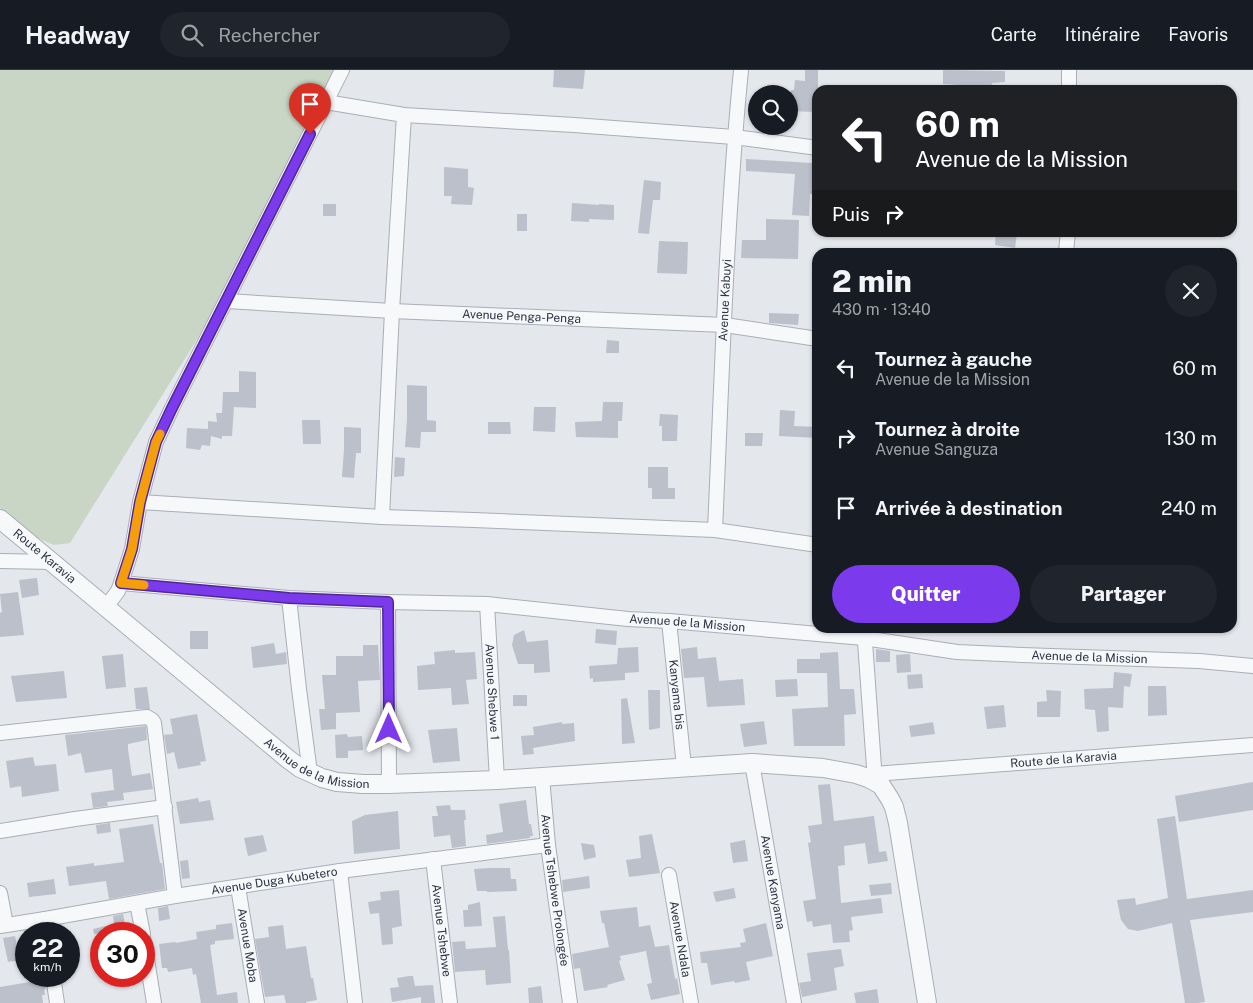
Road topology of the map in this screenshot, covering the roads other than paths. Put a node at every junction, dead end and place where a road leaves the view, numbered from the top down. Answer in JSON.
{"nodes":[{"id":1,"x":342,"y":70,"type":"edge"},
{"id":2,"x":741,"y":70,"type":"edge"},
{"id":3,"x":1069,"y":70,"type":"edge"},
{"id":4,"x":1069,"y":85,"type":"edge"},
{"id":5,"x":326,"y":102,"type":"junction"},
{"id":6,"x":404,"y":115,"type":"junction"},
{"id":7,"x":734,"y":138,"type":"junction"},
{"id":8,"x":812,"y":147,"type":"edge"},
{"id":9,"x":226,"y":301,"type":"junction"},
{"id":10,"x":392,"y":311,"type":"junction"},
{"id":11,"x":725,"y":325,"type":"junction"},
{"id":12,"x":812,"y":338,"type":"edge"},
{"id":13,"x":140,"y":502,"type":"junction"},
{"id":14,"x":382,"y":517,"type":"junction"},
{"id":15,"x":0,"y":519,"type":"edge"},
{"id":16,"x":715,"y":530,"type":"junction"},
{"id":17,"x":812,"y":544,"type":"edge"},
{"id":18,"x":0,"y":561,"type":"edge"},
{"id":19,"x":53,"y":562,"type":"junction"},
{"id":20,"x":121,"y":583,"type":"junction"},
{"id":21,"x":88,"y":592,"type":"joint"},
{"id":22,"x":289,"y":598,"type":"junction"},
{"id":23,"x":388,"y":602,"type":"junction"},
{"id":24,"x":487,"y":604,"type":"junction"},
{"id":25,"x":106,"y":607,"type":"junction"},
{"id":26,"x":669,"y":621,"type":"junction"},
{"id":27,"x":812,"y":630,"type":"edge"},
{"id":28,"x":864,"y":633,"type":"edge"},
{"id":29,"x":1253,"y":666,"type":"edge"},
{"id":30,"x":0,"y":733,"type":"edge"},
{"id":31,"x":1253,"y":745,"type":"edge"},
{"id":32,"x":752,"y":763,"type":"junction"},
{"id":33,"x":684,"y":767,"type":"junction"},
{"id":34,"x":310,"y":773,"type":"junction"},
{"id":35,"x":542,"y":777,"type":"junction"},
{"id":36,"x":875,"y":778,"type":"junction"},
{"id":37,"x":497,"y":780,"type":"junction"},
{"id":38,"x":389,"y":784,"type":"junction"},
{"id":39,"x":165,"y":807,"type":"junction"},
{"id":40,"x":0,"y":831,"type":"edge"},
{"id":41,"x":548,"y":845,"type":"junction"},
{"id":42,"x":434,"y":859,"type":"junction"},
{"id":43,"x":340,"y":871,"type":"junction"},
{"id":44,"x":668,"y":875,"type":"dead end"},
{"id":45,"x":238,"y":887,"type":"junction"},
{"id":46,"x":0,"y":893,"type":"edge"},
{"id":47,"x":175,"y":896,"type":"junction"},
{"id":48,"x":137,"y":903,"type":"junction"},
{"id":49,"x":45,"y":919,"type":"junction"},
{"id":50,"x":45,"y":922,"type":"edge"},
{"id":51,"x":140,"y":922,"type":"edge"},
{"id":52,"x":3,"y":925,"type":"edge"},
{"id":53,"x":55,"y":987,"type":"edge"},
{"id":54,"x":151,"y":987,"type":"edge"},
{"id":55,"x":57,"y":1003,"type":"edge"},
{"id":56,"x":154,"y":1003,"type":"edge"},
{"id":57,"x":257,"y":1003,"type":"edge"},
{"id":58,"x":355,"y":1003,"type":"edge"},
{"id":59,"x":450,"y":1003,"type":"edge"},
{"id":60,"x":570,"y":1003,"type":"edge"},
{"id":61,"x":691,"y":1003,"type":"edge"},
{"id":62,"x":794,"y":1003,"type":"edge"},
{"id":63,"x":927,"y":1003,"type":"edge"}],
"edges":[{"from":1,"to":5,"type":"street"},
{"from":2,"to":7,"type":"street","name":"Avenue Kabuyi"},
{"from":3,"to":4,"type":"street"},
{"from":5,"to":6,"type":"street"},
{"from":5,"to":9,"type":"street"},
{"from":6,"to":7,"type":"street"},
{"from":6,"to":10,"type":"street"},
{"from":7,"to":8,"type":"street"},
{"from":7,"to":11,"type":"street","name":"Avenue Kabuyi"},
{"from":9,"to":10,"type":"street","name":"Avenue Penga-Penga"},
{"from":9,"to":13,"type":"street"},
{"from":10,"to":11,"type":"street","name":"Avenue Penga-Penga"},
{"from":10,"to":14,"type":"street"},
{"from":11,"to":12,"type":"street","name":"Avenue Penga-Penga"},
{"from":11,"to":16,"type":"street","name":"Avenue Kabuyi"},
{"from":13,"to":14,"type":"street"},
{"from":13,"to":20,"type":"street"},
{"from":14,"to":16,"type":"street"},
{"from":15,"to":19,"type":"street","name":"Route Karavia"},
{"from":16,"to":17,"type":"street"},
{"from":18,"to":19,"type":"street"},
{"from":19,"to":21,"type":"street","name":"Route Karavia"},
{"from":20,"to":22,"type":"street","name":"Avenue de la Mission"},
{"from":20,"to":25,"type":"street"},
{"from":21,"to":25,"type":"street","name":"Avenue de la Mission"},
{"from":22,"to":23,"type":"street","name":"Avenue de la Mission"},
{"from":22,"to":34,"type":"street"},
{"from":23,"to":24,"type":"street","name":"Avenue de la Mission"},
{"from":23,"to":38,"type":"street"},
{"from":24,"to":26,"type":"street","name":"Avenue de la Mission"},
{"from":24,"to":37,"type":"street","name":"Avenue Shebwe 1"},
{"from":25,"to":34,"type":"street","name":"Avenue de la Mission"},
{"from":26,"to":27,"type":"street","name":"Avenue de la Mission"},
{"from":26,"to":33,"type":"street","name":"Kanyama bis"},
{"from":28,"to":29,"type":"street","name":"Avenue de la Mission"},
{"from":28,"to":36,"type":"street"},
{"from":30,"to":39,"type":"street"},
{"from":31,"to":36,"type":"street","name":"Route de la Karavia"},
{"from":32,"to":33,"type":"street","name":"Avenue de la Mission"},
{"from":32,"to":36,"type":"street","name":"Avenue de la Mission"},
{"from":32,"to":62,"type":"street","name":"Avenue Kanyama"},
{"from":33,"to":35,"type":"street","name":"Avenue de la Mission"},
{"from":34,"to":38,"type":"street","name":"Avenue de la Mission"},
{"from":35,"to":37,"type":"street","name":"Avenue de la Mission"},
{"from":35,"to":41,"type":"street","name":"Avenue Tshebwe Prolongée"},
{"from":36,"to":63,"type":"street"},
{"from":37,"to":38,"type":"street","name":"Avenue de la Mission"},
{"from":39,"to":40,"type":"street"},
{"from":39,"to":47,"type":"street"},
{"from":41,"to":42,"type":"street","name":"Avenue Duga Kubetero"},
{"from":41,"to":60,"type":"street","name":"Avenue Tshebwe Prolongée"},
{"from":42,"to":43,"type":"street","name":"Avenue Duga Kubetero"},
{"from":42,"to":59,"type":"street","name":"Avenue Tshebwe"},
{"from":43,"to":45,"type":"street","name":"Avenue Duga Kubetero"},
{"from":43,"to":58,"type":"street"},
{"from":44,"to":61,"type":"street","name":"Avenue Ndala"},
{"from":45,"to":47,"type":"street","name":"Avenue Duga Kubetero"},
{"from":45,"to":57,"type":"street","name":"Avenue Moba"},
{"from":46,"to":52,"type":"street"},
{"from":47,"to":48,"type":"street","name":"Avenue Duga Kubetero"},
{"from":48,"to":49,"type":"street","name":"Avenue Duga Kubetero"},
{"from":48,"to":51,"type":"street"},
{"from":49,"to":50,"type":"street"},
{"from":49,"to":52,"type":"street","name":"Avenue Duga Kubetero"},
{"from":53,"to":55,"type":"street"},
{"from":54,"to":56,"type":"street"}]}
